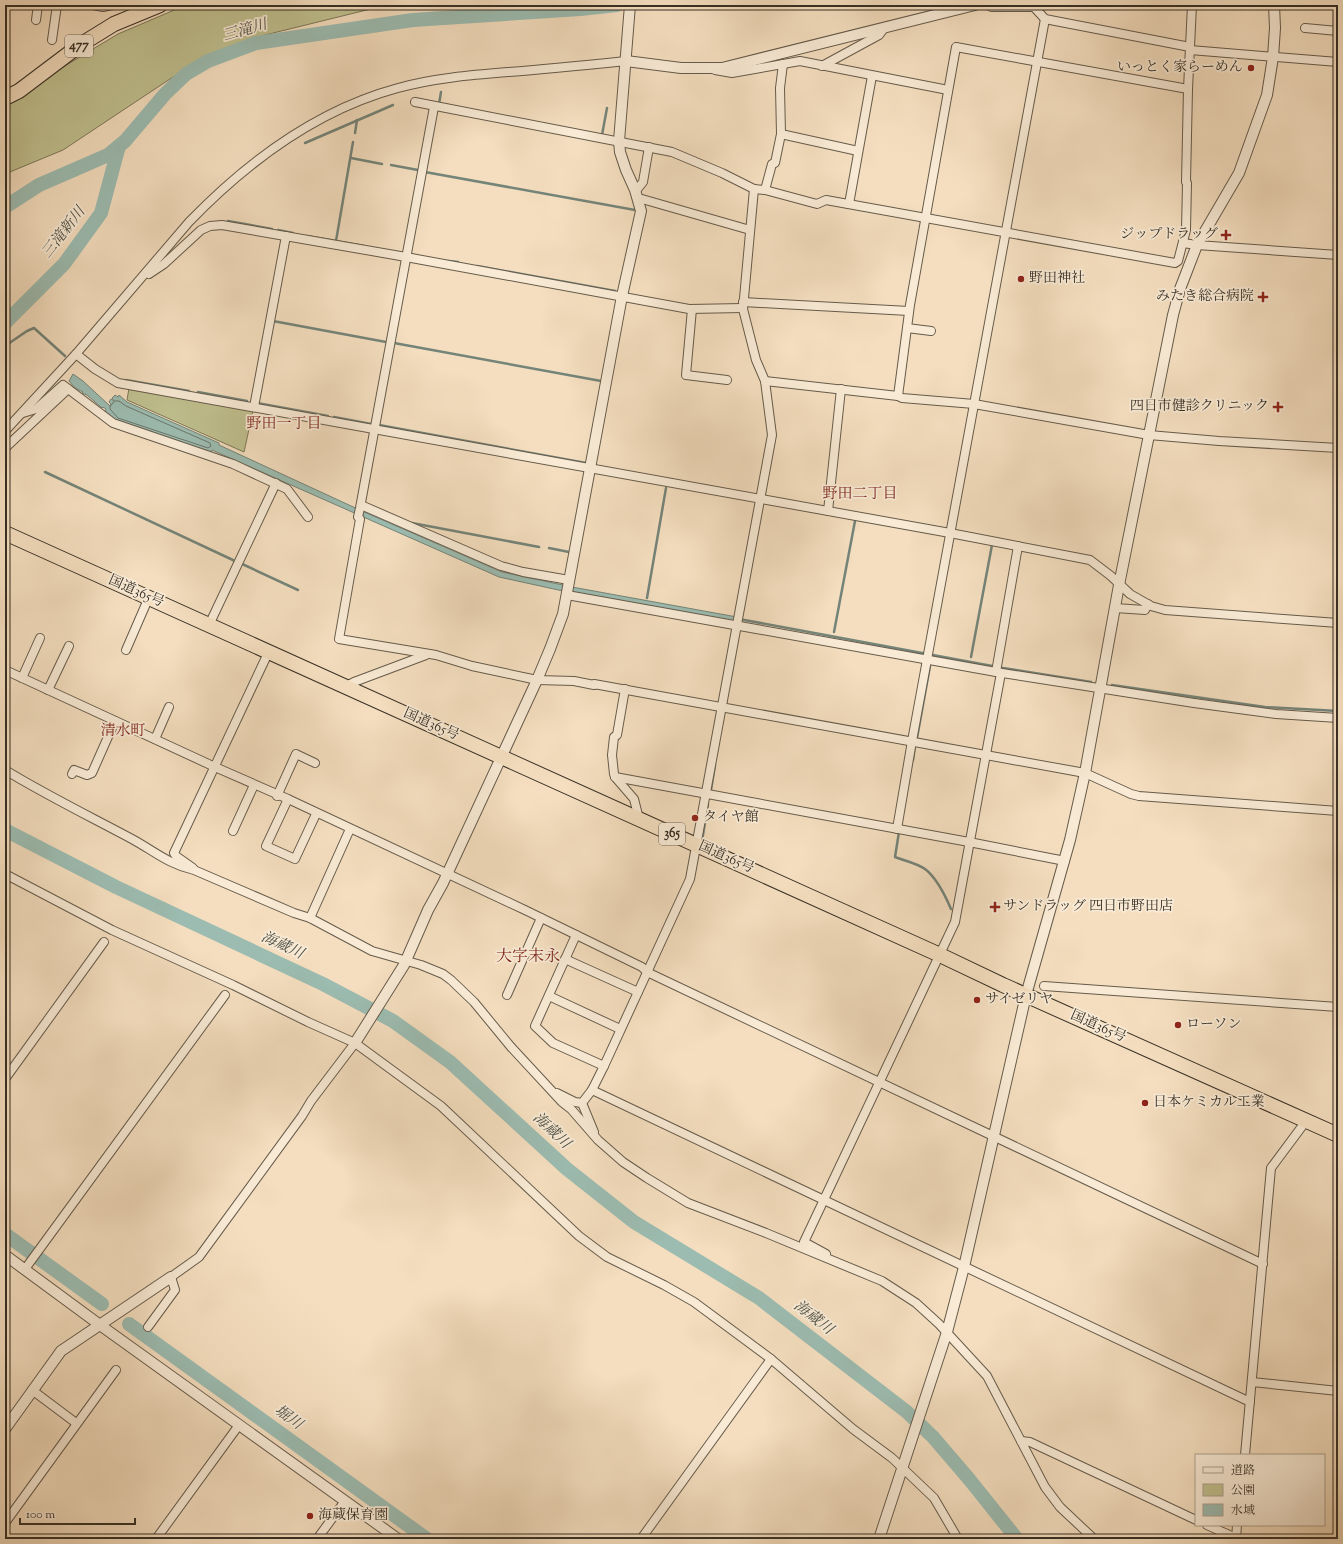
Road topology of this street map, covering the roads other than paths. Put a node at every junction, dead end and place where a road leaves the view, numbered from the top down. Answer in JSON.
{"nodes":[{"id":1,"x":38,"y":5,"type":"edge"},
{"id":2,"x":58,"y":5,"type":"edge"},
{"id":3,"x":93,"y":5,"type":"edge"},
{"id":4,"x":112,"y":5,"type":"edge"},
{"id":5,"x":160,"y":5,"type":"edge"},
{"id":6,"x":630,"y":5,"type":"edge"},
{"id":7,"x":975,"y":5,"type":"edge"},
{"id":8,"x":990,"y":5,"type":"edge"},
{"id":9,"x":1192,"y":5,"type":"edge"},
{"id":10,"x":1274,"y":5,"type":"edge"},
{"id":11,"x":1045,"y":19,"type":"junction"},
{"id":12,"x":36,"y":20,"type":"dead end"},
{"id":13,"x":885,"y":27,"type":"junction"},
{"id":14,"x":1306,"y":28,"type":"dead end"},
{"id":15,"x":1338,"y":31,"type":"edge"},
{"id":16,"x":52,"y":40,"type":"dead end"},
{"id":17,"x":1190,"y":49,"type":"junction"},
{"id":18,"x":1273,"y":57,"type":"junction"},
{"id":19,"x":626,"y":61,"type":"junction"},
{"id":20,"x":1036,"y":62,"type":"junction"},
{"id":21,"x":1338,"y":62,"type":"edge"},
{"id":22,"x":783,"y":64,"type":"junction"},
{"id":23,"x":822,"y":66,"type":"junction"},
{"id":24,"x":712,"y":69,"type":"junction"},
{"id":25,"x":872,"y":76,"type":"junction"},
{"id":26,"x":948,"y":90,"type":"junction"},
{"id":27,"x":1188,"y":90,"type":"junction"},
{"id":28,"x":5,"y":98,"type":"edge"},
{"id":29,"x":416,"y":102,"type":"dead end"},
{"id":30,"x":434,"y":107,"type":"junction"},
{"id":31,"x":781,"y":134,"type":"junction"},
{"id":32,"x":619,"y":141,"type":"junction"},
{"id":33,"x":649,"y":147,"type":"junction"},
{"id":34,"x":858,"y":151,"type":"junction"},
{"id":35,"x":754,"y":189,"type":"junction"},
{"id":36,"x":765,"y":190,"type":"junction"},
{"id":37,"x":636,"y":196,"type":"junction"},
{"id":38,"x":849,"y":204,"type":"junction"},
{"id":39,"x":925,"y":218,"type":"junction"},
{"id":40,"x":750,"y":230,"type":"junction"},
{"id":41,"x":1005,"y":233,"type":"junction"},
{"id":42,"x":286,"y":236,"type":"junction"},
{"id":43,"x":1183,"y":243,"type":"junction"},
{"id":44,"x":1197,"y":245,"type":"junction"},
{"id":45,"x":1338,"y":255,"type":"edge"},
{"id":46,"x":406,"y":257,"type":"junction"},
{"id":47,"x":140,"y":280,"type":"junction"},
{"id":48,"x":622,"y":296,"type":"junction"},
{"id":49,"x":743,"y":305,"type":"junction"},
{"id":50,"x":692,"y":309,"type":"junction"},
{"id":51,"x":909,"y":311,"type":"junction"},
{"id":52,"x":907,"y":328,"type":"junction"},
{"id":53,"x":931,"y":331,"type":"dead end"},
{"id":54,"x":76,"y":354,"type":"junction"},
{"id":55,"x":727,"y":380,"type":"dead end"},
{"id":56,"x":765,"y":381,"type":"junction"},
{"id":57,"x":68,"y":389,"type":"junction"},
{"id":58,"x":841,"y":390,"type":"junction"},
{"id":59,"x":898,"y":396,"type":"junction"},
{"id":60,"x":974,"y":404,"type":"junction"},
{"id":61,"x":254,"y":407,"type":"junction"},
{"id":62,"x":21,"y":414,"type":"junction"},
{"id":63,"x":375,"y":429,"type":"junction"},
{"id":64,"x":5,"y":431,"type":"edge"},
{"id":65,"x":1149,"y":435,"type":"junction"},
{"id":66,"x":5,"y":448,"type":"edge"},
{"id":67,"x":1338,"y":448,"type":"edge"},
{"id":68,"x":590,"y":468,"type":"junction"},
{"id":69,"x":276,"y":483,"type":"junction"},
{"id":70,"x":760,"y":500,"type":"junction"},
{"id":71,"x":360,"y":510,"type":"junction"},
{"id":72,"x":828,"y":511,"type":"junction"},
{"id":73,"x":308,"y":517,"type":"dead end"},
{"id":74,"x":5,"y":533,"type":"edge"},
{"id":75,"x":950,"y":533,"type":"junction"},
{"id":76,"x":5,"y":541,"type":"edge"},
{"id":77,"x":1018,"y":546,"type":"junction"},
{"id":78,"x":93,"y":572,"type":"junction"},
{"id":79,"x":1119,"y":585,"type":"junction"},
{"id":80,"x":568,"y":588,"type":"junction"},
{"id":81,"x":149,"y":598,"type":"junction"},
{"id":82,"x":1148,"y":604,"type":"junction"},
{"id":83,"x":1115,"y":608,"type":"junction"},
{"id":84,"x":1338,"y":623,"type":"edge"},
{"id":85,"x":209,"y":624,"type":"junction"},
{"id":86,"x":736,"y":625,"type":"junction"},
{"id":87,"x":40,"y":638,"type":"dead end"},
{"id":88,"x":69,"y":646,"type":"dead end"},
{"id":89,"x":126,"y":650,"type":"dead end"},
{"id":90,"x":269,"y":651,"type":"junction"},
{"id":91,"x":429,"y":655,"type":"junction"},
{"id":92,"x":928,"y":660,"type":"junction"},
{"id":93,"x":5,"y":670,"type":"edge"},
{"id":94,"x":998,"y":672,"type":"junction"},
{"id":95,"x":22,"y":678,"type":"junction"},
{"id":96,"x":537,"y":680,"type":"junction"},
{"id":97,"x":346,"y":686,"type":"junction"},
{"id":98,"x":1101,"y":688,"type":"junction"},
{"id":99,"x":625,"y":689,"type":"junction"},
{"id":100,"x":48,"y":690,"type":"junction"},
{"id":101,"x":169,"y":706,"type":"dead end"},
{"id":102,"x":722,"y":707,"type":"junction"},
{"id":103,"x":1338,"y":718,"type":"edge"},
{"id":104,"x":115,"y":721,"type":"junction"},
{"id":105,"x":155,"y":739,"type":"junction"},
{"id":106,"x":912,"y":741,"type":"junction"},
{"id":107,"x":986,"y":755,"type":"junction"},
{"id":108,"x":502,"y":756,"type":"junction"},
{"id":109,"x":315,"y":763,"type":"dead end"},
{"id":110,"x":215,"y":767,"type":"junction"},
{"id":111,"x":5,"y":770,"type":"edge"},
{"id":112,"x":1085,"y":773,"type":"junction"},
{"id":113,"x":72,"y":774,"type":"dead end"},
{"id":114,"x":615,"y":777,"type":"junction"},
{"id":115,"x":254,"y":785,"type":"junction"},
{"id":116,"x":707,"y":793,"type":"junction"},
{"id":117,"x":277,"y":796,"type":"junction"},
{"id":118,"x":288,"y":799,"type":"junction"},
{"id":119,"x":1338,"y":811,"type":"edge"},
{"id":120,"x":316,"y":814,"type":"junction"},
{"id":121,"x":639,"y":819,"type":"junction"},
{"id":122,"x":350,"y":829,"type":"junction"},
{"id":123,"x":897,"y":829,"type":"junction"},
{"id":124,"x":233,"y":831,"type":"dead end"},
{"id":125,"x":970,"y":842,"type":"junction"},
{"id":126,"x":697,"y":845,"type":"junction"},
{"id":127,"x":1065,"y":861,"type":"junction"},
{"id":128,"x":194,"y":870,"type":"junction"},
{"id":129,"x":5,"y":874,"type":"edge"},
{"id":130,"x":447,"y":874,"type":"junction"},
{"id":131,"x":310,"y":918,"type":"junction"},
{"id":132,"x":541,"y":918,"type":"junction"},
{"id":133,"x":576,"y":935,"type":"junction"},
{"id":134,"x":104,"y":942,"type":"dead end"},
{"id":135,"x":940,"y":955,"type":"junction"},
{"id":136,"x":565,"y":959,"type":"junction"},
{"id":137,"x":406,"y":963,"type":"junction"},
{"id":138,"x":647,"y":972,"type":"junction"},
{"id":139,"x":1044,"y":986,"type":"dead end"},
{"id":140,"x":638,"y":992,"type":"junction"},
{"id":141,"x":225,"y":995,"type":"dead end"},
{"id":142,"x":506,"y":995,"type":"dead end"},
{"id":143,"x":1026,"y":995,"type":"junction"},
{"id":144,"x":548,"y":996,"type":"junction"},
{"id":145,"x":1338,"y":1007,"type":"edge"},
{"id":146,"x":620,"y":1030,"type":"junction"},
{"id":147,"x":355,"y":1043,"type":"junction"},
{"id":148,"x":604,"y":1066,"type":"junction"},
{"id":149,"x":5,"y":1078,"type":"edge"},
{"id":150,"x":879,"y":1082,"type":"junction"},
{"id":151,"x":592,"y":1090,"type":"junction"},
{"id":152,"x":553,"y":1092,"type":"junction"},
{"id":153,"x":582,"y":1103,"type":"junction"},
{"id":154,"x":1306,"y":1121,"type":"junction"},
{"id":155,"x":1338,"y":1135,"type":"edge"},
{"id":156,"x":595,"y":1136,"type":"junction"},
{"id":157,"x":994,"y":1136,"type":"junction"},
{"id":158,"x":824,"y":1200,"type":"junction"},
{"id":159,"x":5,"y":1255,"type":"edge"},
{"id":160,"x":1263,"y":1264,"type":"junction"},
{"id":161,"x":843,"y":1265,"type":"junction"},
{"id":162,"x":964,"y":1267,"type":"junction"},
{"id":163,"x":27,"y":1268,"type":"junction"},
{"id":164,"x":171,"y":1278,"type":"junction"},
{"id":165,"x":100,"y":1325,"type":"junction"},
{"id":166,"x":148,"y":1327,"type":"dead end"},
{"id":167,"x":946,"y":1332,"type":"junction"},
{"id":168,"x":770,"y":1359,"type":"junction"},
{"id":169,"x":116,"y":1370,"type":"dead end"},
{"id":170,"x":1252,"y":1382,"type":"junction"},
{"id":171,"x":32,"y":1390,"type":"junction"},
{"id":172,"x":1338,"y":1390,"type":"edge"},
{"id":173,"x":1250,"y":1402,"type":"junction"},
{"id":174,"x":76,"y":1423,"type":"junction"},
{"id":175,"x":238,"y":1425,"type":"junction"},
{"id":176,"x":5,"y":1429,"type":"edge"},
{"id":177,"x":1021,"y":1442,"type":"junction"},
{"id":178,"x":1245,"y":1454,"type":"edge"},
{"id":179,"x":902,"y":1467,"type":"junction"},
{"id":180,"x":345,"y":1500,"type":"junction"},
{"id":181,"x":1195,"y":1520,"type":"edge"},
{"id":182,"x":5,"y":1523,"type":"edge"},
{"id":183,"x":1209,"y":1526,"type":"edge"},
{"id":184,"x":1237,"y":1526,"type":"edge"},
{"id":185,"x":156,"y":1539,"type":"edge"},
{"id":186,"x":317,"y":1539,"type":"edge"},
{"id":187,"x":398,"y":1539,"type":"edge"},
{"id":188,"x":641,"y":1539,"type":"edge"},
{"id":189,"x":879,"y":1539,"type":"edge"},
{"id":190,"x":958,"y":1539,"type":"edge"},
{"id":191,"x":1094,"y":1539,"type":"edge"},
{"id":192,"x":1236,"y":1539,"type":"edge"}],
"edges":[{"from":1,"to":12,"type":"street"},
{"from":2,"to":16,"type":"street"},
{"from":3,"to":4,"type":"street"},
{"from":5,"to":28,"type":"highway","number":"477"},
{"from":6,"to":19,"type":"street"},
{"from":7,"to":13,"type":"street"},
{"from":8,"to":11,"type":"street"},
{"from":9,"to":17,"type":"street"},
{"from":10,"to":18,"type":"street"},
{"from":11,"to":17,"type":"street"},
{"from":11,"to":20,"type":"street"},
{"from":13,"to":23,"type":"street"},
{"from":13,"to":24,"type":"street"},
{"from":14,"to":15,"type":"street"},
{"from":17,"to":18,"type":"street"},
{"from":17,"to":27,"type":"street"},
{"from":18,"to":21,"type":"street"},
{"from":18,"to":44,"type":"street"},
{"from":19,"to":24,"type":"street"},
{"from":19,"to":32,"type":"street"},
{"from":19,"to":47,"type":"street"},
{"from":20,"to":26,"type":"street"},
{"from":20,"to":27,"type":"street"},
{"from":20,"to":41,"type":"street"},
{"from":22,"to":23,"type":"street"},
{"from":22,"to":24,"type":"street"},
{"from":22,"to":31,"type":"street"},
{"from":23,"to":25,"type":"street"},
{"from":25,"to":26,"type":"street"},
{"from":25,"to":34,"type":"street"},
{"from":26,"to":39,"type":"street"},
{"from":27,"to":43,"type":"street"},
{"from":29,"to":30,"type":"street"},
{"from":30,"to":32,"type":"street"},
{"from":30,"to":46,"type":"street"},
{"from":31,"to":34,"type":"street"},
{"from":31,"to":36,"type":"street"},
{"from":32,"to":33,"type":"street"},
{"from":32,"to":37,"type":"street"},
{"from":33,"to":35,"type":"street"},
{"from":33,"to":37,"type":"street"},
{"from":34,"to":38,"type":"street"},
{"from":35,"to":36,"type":"street"},
{"from":35,"to":40,"type":"street"},
{"from":36,"to":38,"type":"street"},
{"from":37,"to":40,"type":"street"},
{"from":37,"to":48,"type":"street"},
{"from":38,"to":39,"type":"street"},
{"from":39,"to":41,"type":"street"},
{"from":39,"to":51,"type":"street"},
{"from":40,"to":49,"type":"street"},
{"from":41,"to":43,"type":"street"},
{"from":41,"to":60,"type":"street"},
{"from":42,"to":46,"type":"street"},
{"from":42,"to":47,"type":"street"},
{"from":42,"to":61,"type":"street"},
{"from":43,"to":44,"type":"street"},
{"from":44,"to":45,"type":"street"},
{"from":44,"to":65,"type":"street"},
{"from":46,"to":48,"type":"street"},
{"from":46,"to":63,"type":"street"},
{"from":47,"to":54,"type":"street"},
{"from":48,"to":50,"type":"street"},
{"from":48,"to":68,"type":"street"},
{"from":49,"to":50,"type":"street"},
{"from":49,"to":51,"type":"street"},
{"from":49,"to":56,"type":"street"},
{"from":50,"to":55,"type":"street"},
{"from":51,"to":52,"type":"street"},
{"from":52,"to":53,"type":"street"},
{"from":52,"to":59,"type":"street"},
{"from":54,"to":61,"type":"street"},
{"from":54,"to":62,"type":"street"},
{"from":56,"to":58,"type":"street"},
{"from":56,"to":70,"type":"street"},
{"from":57,"to":62,"type":"street"},
{"from":57,"to":66,"type":"street"},
{"from":57,"to":69,"type":"street"},
{"from":58,"to":59,"type":"street"},
{"from":58,"to":72,"type":"street"},
{"from":59,"to":60,"type":"street"},
{"from":60,"to":65,"type":"street"},
{"from":60,"to":75,"type":"street"},
{"from":61,"to":63,"type":"street"},
{"from":62,"to":64,"type":"street"},
{"from":63,"to":68,"type":"street"},
{"from":63,"to":71,"type":"street"},
{"from":65,"to":67,"type":"street"},
{"from":65,"to":79,"type":"street"},
{"from":68,"to":70,"type":"street"},
{"from":68,"to":80,"type":"street"},
{"from":69,"to":73,"type":"street"},
{"from":69,"to":85,"type":"street"},
{"from":70,"to":72,"type":"street"},
{"from":70,"to":86,"type":"street"},
{"from":71,"to":80,"type":"street"},
{"from":71,"to":91,"type":"street"},
{"from":72,"to":75,"type":"street"},
{"from":74,"to":78,"type":"highway","name":"国道365号","number":"365"},
{"from":75,"to":77,"type":"street"},
{"from":75,"to":92,"type":"street"},
{"from":76,"to":78,"type":"street"},
{"from":77,"to":79,"type":"street"},
{"from":77,"to":94,"type":"street"},
{"from":78,"to":81,"type":"highway","name":"国道365号","number":"365"},
{"from":79,"to":82,"type":"street"},
{"from":79,"to":83,"type":"street"},
{"from":80,"to":86,"type":"street"},
{"from":80,"to":96,"type":"street"},
{"from":81,"to":85,"type":"highway","name":"国道365号","number":"365"},
{"from":81,"to":89,"type":"street"},
{"from":82,"to":83,"type":"street"},
{"from":82,"to":84,"type":"street"},
{"from":83,"to":98,"type":"street"},
{"from":85,"to":90,"type":"highway","name":"国道365号","number":"365"},
{"from":86,"to":92,"type":"street"},
{"from":86,"to":102,"type":"street"},
{"from":87,"to":95,"type":"street"},
{"from":88,"to":100,"type":"street"},
{"from":90,"to":97,"type":"highway","name":"国道365号","number":"365"},
{"from":90,"to":110,"type":"street"},
{"from":91,"to":96,"type":"street"},
{"from":91,"to":97,"type":"street"},
{"from":92,"to":94,"type":"street"},
{"from":92,"to":106,"type":"street"},
{"from":93,"to":95,"type":"street"},
{"from":94,"to":98,"type":"street"},
{"from":94,"to":107,"type":"street"},
{"from":95,"to":100,"type":"street"},
{"from":96,"to":99,"type":"street"},
{"from":96,"to":108,"type":"street"},
{"from":97,"to":108,"type":"highway","name":"国道365号","number":"365"},
{"from":98,"to":103,"type":"street"},
{"from":98,"to":112,"type":"street"},
{"from":99,"to":102,"type":"street"},
{"from":99,"to":114,"type":"street"},
{"from":100,"to":104,"type":"street"},
{"from":101,"to":105,"type":"street"},
{"from":102,"to":106,"type":"street"},
{"from":102,"to":116,"type":"street"},
{"from":104,"to":105,"type":"street"},
{"from":104,"to":113,"type":"street"},
{"from":105,"to":110,"type":"street"},
{"from":106,"to":107,"type":"street"},
{"from":106,"to":123,"type":"street"},
{"from":107,"to":112,"type":"street"},
{"from":107,"to":125,"type":"street"},
{"from":108,"to":121,"type":"highway","name":"国道365号","number":"365"},
{"from":108,"to":130,"type":"street"},
{"from":109,"to":117,"type":"street"},
{"from":110,"to":115,"type":"street"},
{"from":110,"to":128,"type":"street"},
{"from":111,"to":128,"type":"street"},
{"from":112,"to":119,"type":"street"},
{"from":112,"to":127,"type":"street"},
{"from":114,"to":116,"type":"street"},
{"from":114,"to":121,"type":"street"},
{"from":115,"to":117,"type":"street"},
{"from":115,"to":124,"type":"street"},
{"from":116,"to":123,"type":"street"},
{"from":116,"to":126,"type":"street"},
{"from":117,"to":118,"type":"street"},
{"from":118,"to":120,"type":"street"},
{"from":118,"to":120,"type":"street"},
{"from":120,"to":122,"type":"street"},
{"from":121,"to":126,"type":"highway","name":"国道365号","number":"365"},
{"from":122,"to":130,"type":"street"},
{"from":122,"to":131,"type":"street"},
{"from":123,"to":125,"type":"street"},
{"from":125,"to":127,"type":"street"},
{"from":125,"to":135,"type":"street"},
{"from":126,"to":135,"type":"highway","name":"国道365号","number":"365"},
{"from":126,"to":138,"type":"street"},
{"from":127,"to":143,"type":"street"},
{"from":128,"to":131,"type":"street"},
{"from":129,"to":147,"type":"street"},
{"from":130,"to":132,"type":"street"},
{"from":130,"to":137,"type":"street"},
{"from":131,"to":137,"type":"street"},
{"from":132,"to":133,"type":"street"},
{"from":132,"to":142,"type":"street"},
{"from":133,"to":136,"type":"street"},
{"from":133,"to":138,"type":"street"},
{"from":134,"to":149,"type":"street"},
{"from":135,"to":143,"type":"highway","name":"国道365号","number":"365"},
{"from":135,"to":150,"type":"street"},
{"from":136,"to":140,"type":"street"},
{"from":136,"to":144,"type":"street"},
{"from":137,"to":147,"type":"street"},
{"from":137,"to":152,"type":"street"},
{"from":138,"to":140,"type":"street"},
{"from":138,"to":150,"type":"street"},
{"from":139,"to":145,"type":"street"},
{"from":140,"to":146,"type":"street"},
{"from":141,"to":163,"type":"street"},
{"from":143,"to":154,"type":"highway","name":"国道365号","number":"365"},
{"from":143,"to":157,"type":"street"},
{"from":144,"to":146,"type":"street"},
{"from":144,"to":148,"type":"street"},
{"from":146,"to":148,"type":"street"},
{"from":147,"to":164,"type":"street"},
{"from":147,"to":168,"type":"street"},
{"from":148,"to":151,"type":"street"},
{"from":150,"to":157,"type":"street"},
{"from":150,"to":158,"type":"street"},
{"from":151,"to":153,"type":"street"},
{"from":151,"to":158,"type":"street"},
{"from":152,"to":153,"type":"street"},
{"from":152,"to":156,"type":"street"},
{"from":153,"to":156,"type":"street"},
{"from":154,"to":155,"type":"highway","name":"国道365号","number":"365"},
{"from":154,"to":160,"type":"street"},
{"from":156,"to":161,"type":"street"},
{"from":157,"to":160,"type":"street"},
{"from":157,"to":162,"type":"street"},
{"from":158,"to":161,"type":"street"},
{"from":158,"to":162,"type":"street"},
{"from":159,"to":163,"type":"street"},
{"from":160,"to":170,"type":"street"},
{"from":161,"to":167,"type":"street"},
{"from":162,"to":167,"type":"street"},
{"from":162,"to":173,"type":"street"},
{"from":163,"to":165,"type":"street"},
{"from":164,"to":165,"type":"street"},
{"from":164,"to":166,"type":"street"},
{"from":165,"to":171,"type":"street"},
{"from":165,"to":175,"type":"street"},
{"from":167,"to":177,"type":"street"},
{"from":167,"to":179,"type":"street"},
{"from":168,"to":179,"type":"street"},
{"from":168,"to":188,"type":"street"},
{"from":169,"to":174,"type":"street"},
{"from":170,"to":172,"type":"street"},
{"from":170,"to":173,"type":"street"},
{"from":171,"to":174,"type":"street"},
{"from":171,"to":176,"type":"street"},
{"from":173,"to":178,"type":"street"},
{"from":174,"to":182,"type":"street"},
{"from":175,"to":180,"type":"street"},
{"from":175,"to":185,"type":"street"},
{"from":177,"to":181,"type":"street"},
{"from":177,"to":191,"type":"street"},
{"from":179,"to":189,"type":"street"},
{"from":179,"to":190,"type":"street"},
{"from":180,"to":186,"type":"street"},
{"from":180,"to":187,"type":"street"},
{"from":183,"to":192,"type":"street"},
{"from":184,"to":192,"type":"street"}]}
